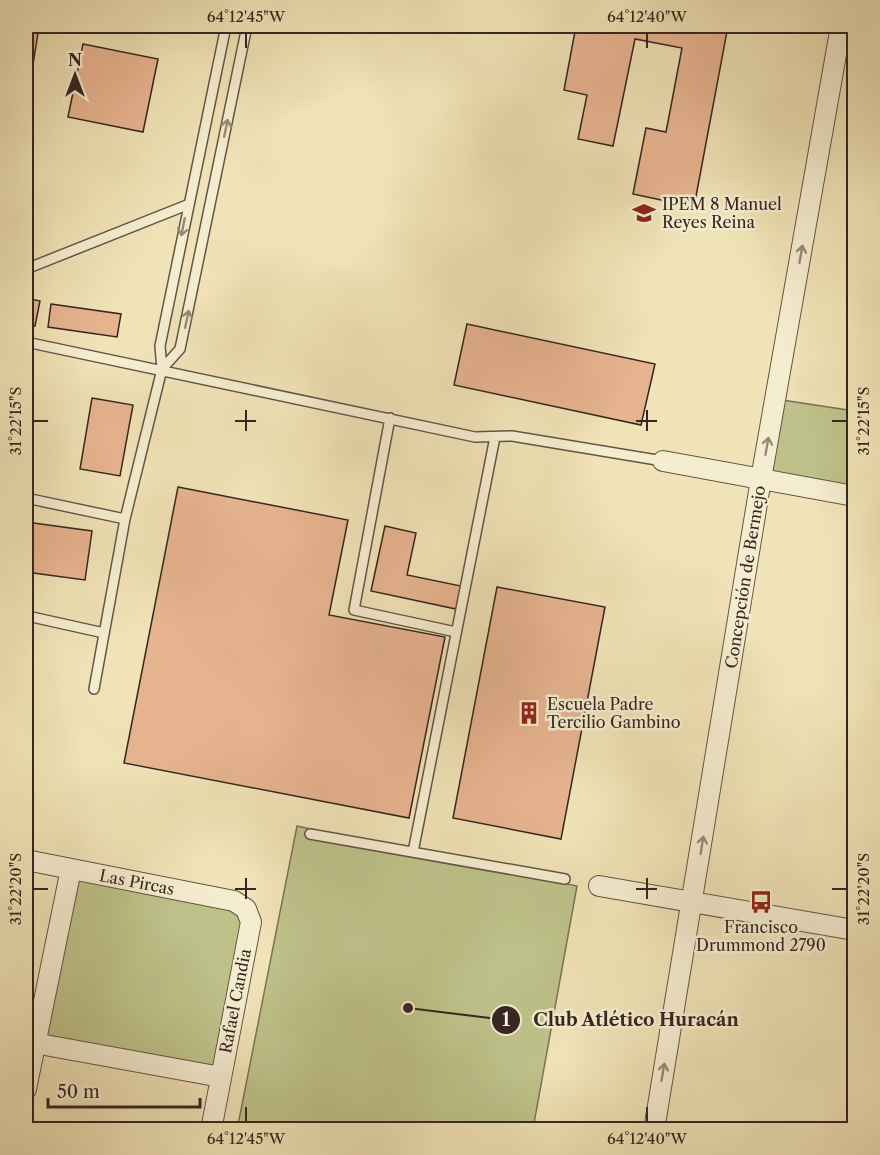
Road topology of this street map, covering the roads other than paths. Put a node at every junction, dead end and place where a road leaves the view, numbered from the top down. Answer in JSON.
{"nodes":[{"id":1,"x":226,"y":26,"type":"edge"},
{"id":2,"x":247,"y":26,"type":"edge"},
{"id":3,"x":841,"y":26,"type":"edge"},
{"id":4,"x":187,"y":205,"type":"junction"},
{"id":5,"x":26,"y":269,"type":"edge"},
{"id":6,"x":26,"y":342,"type":"edge"},
{"id":7,"x":162,"y":369,"type":"junction"},
{"id":8,"x":390,"y":418,"type":"junction"},
{"id":9,"x":495,"y":437,"type":"junction"},
{"id":10,"x":663,"y":461,"type":"joint"},
{"id":11,"x":761,"y":479,"type":"junction"},
{"id":12,"x":855,"y":496,"type":"edge"},
{"id":13,"x":26,"y":498,"type":"edge"},
{"id":14,"x":125,"y":519,"type":"junction"},
{"id":15,"x":32,"y":617,"type":"dead end"},
{"id":16,"x":456,"y":632,"type":"junction"},
{"id":17,"x":104,"y":633,"type":"junction"},
{"id":18,"x":94,"y":689,"type":"dead end"},
{"id":19,"x":310,"y":834,"type":"dead end"},
{"id":20,"x":413,"y":852,"type":"junction"},
{"id":21,"x":26,"y":860,"type":"edge"},
{"id":22,"x":71,"y":869,"type":"junction"},
{"id":23,"x":565,"y":879,"type":"dead end"},
{"id":24,"x":599,"y":886,"type":"dead end"},
{"id":25,"x":692,"y":903,"type":"junction"},
{"id":26,"x":246,"y":909,"type":"joint"},
{"id":27,"x":855,"y":930,"type":"edge"},
{"id":28,"x":34,"y":1043,"type":"junction"},
{"id":29,"x":220,"y":1077,"type":"junction"},
{"id":30,"x":26,"y":1089,"type":"edge"},
{"id":31,"x":211,"y":1130,"type":"edge"},
{"id":32,"x":654,"y":1130,"type":"edge"}],
"edges":[{"from":1,"to":4,"type":"lane"},
{"from":7,"to":2,"type":"lane","one_way":true},
{"from":11,"to":3,"type":"street","name":"Concepción de Bermejo","one_way":true},
{"from":4,"to":5,"type":"lane"},
{"from":4,"to":7,"type":"lane","one_way":true},
{"from":6,"to":7,"type":"lane"},
{"from":7,"to":8,"type":"lane"},
{"from":7,"to":14,"type":"lane"},
{"from":8,"to":9,"type":"lane"},
{"from":8,"to":16,"type":"lane"},
{"from":9,"to":10,"type":"lane"},
{"from":9,"to":16,"type":"lane"},
{"from":10,"to":11,"type":"street"},
{"from":11,"to":12,"type":"street"},
{"from":25,"to":11,"type":"street","name":"Concepción de Bermejo","one_way":true},
{"from":13,"to":14,"type":"lane"},
{"from":14,"to":17,"type":"lane"},
{"from":15,"to":17,"type":"lane"},
{"from":16,"to":20,"type":"lane"},
{"from":17,"to":18,"type":"lane"},
{"from":19,"to":20,"type":"lane"},
{"from":20,"to":23,"type":"lane"},
{"from":21,"to":22,"type":"street","name":"Las Pircas"},
{"from":22,"to":26,"type":"street","name":"Las Pircas"},
{"from":22,"to":28,"type":"street"},
{"from":24,"to":25,"type":"street"},
{"from":25,"to":27,"type":"street"},
{"from":32,"to":25,"type":"street","name":"Concepción de Bermejo","one_way":true},
{"from":26,"to":29,"type":"street","name":"Rafael Candia"},
{"from":28,"to":29,"type":"street"},
{"from":28,"to":30,"type":"street"},
{"from":29,"to":31,"type":"street","name":"Rafael Candia"}]}
